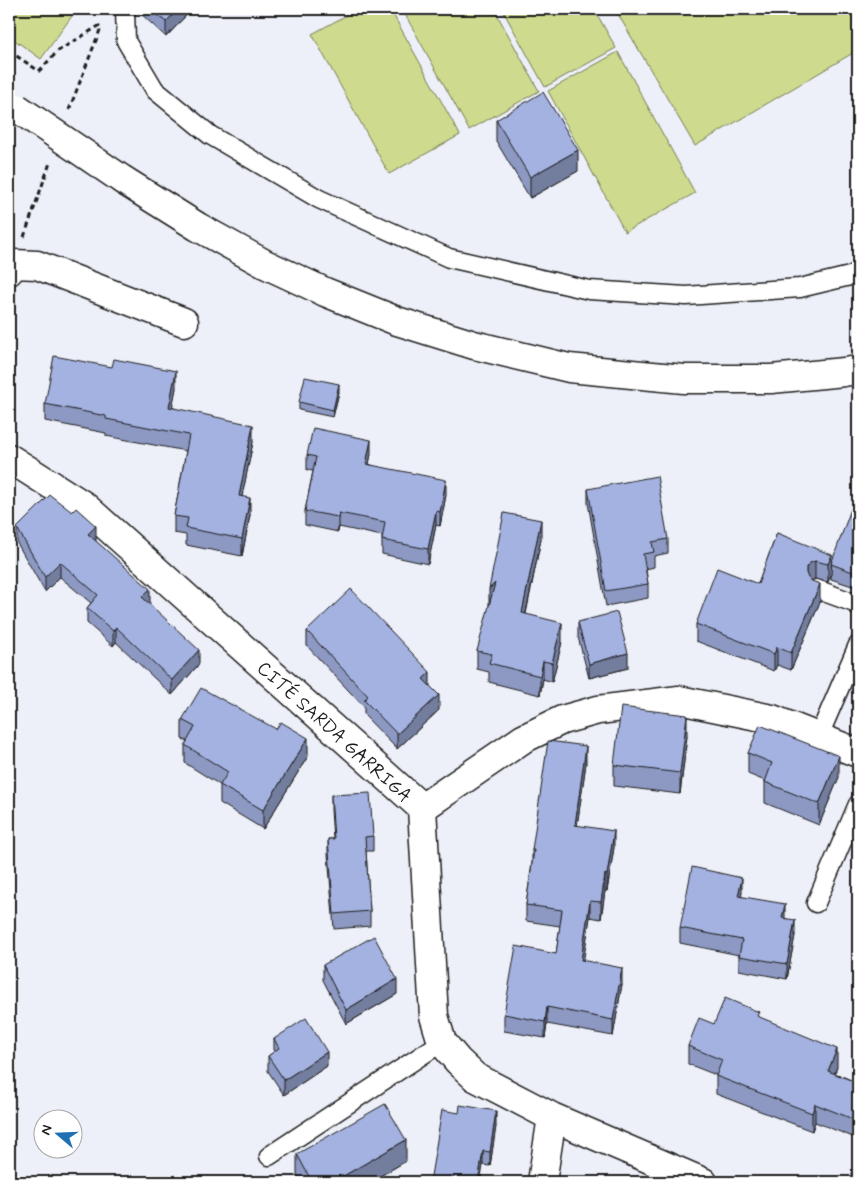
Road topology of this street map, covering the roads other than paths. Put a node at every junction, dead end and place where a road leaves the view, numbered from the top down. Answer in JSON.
{"nodes":[{"id":1,"x":125,"y":9,"type":"edge"},
{"id":2,"x":13,"y":105,"type":"edge"},
{"id":3,"x":9,"y":271,"type":"edge"},
{"id":4,"x":858,"y":272,"type":"edge"},
{"id":5,"x":184,"y":322,"type":"dead end"},
{"id":6,"x":853,"y":375,"type":"edge"},
{"id":7,"x":9,"y":458,"type":"edge"},
{"id":8,"x":816,"y":589,"type":"edge"},
{"id":9,"x":858,"y":606,"type":"edge"},
{"id":10,"x":858,"y":644,"type":"edge"},
{"id":11,"x":818,"y":738,"type":"junction"},
{"id":12,"x":858,"y":753,"type":"edge"},
{"id":13,"x":858,"y":804,"type":"edge"},
{"id":14,"x":422,"y":808,"type":"junction"},
{"id":15,"x":816,"y":903,"type":"dead end"},
{"id":16,"x":442,"y":1042,"type":"junction"},
{"id":17,"x":552,"y":1117,"type":"junction"},
{"id":18,"x":268,"y":1156,"type":"dead end"},
{"id":19,"x":542,"y":1182,"type":"edge"},
{"id":20,"x":703,"y":1182,"type":"edge"}],
"edges":[{"from":1,"to":4,"type":"lane"},
{"from":2,"to":6,"type":"street","bridge":true},
{"from":3,"to":5,"type":"street"},
{"from":7,"to":14,"type":"street","name":"CITÉ SARDA GARRIGA"},
{"from":8,"to":9,"type":"lane"},
{"from":10,"to":11,"type":"lane"},
{"from":11,"to":12,"type":"street"},
{"from":11,"to":14,"type":"street"},
{"from":13,"to":15,"type":"lane"},
{"from":14,"to":16,"type":"street","name":"CITÉ SARDA GARRIGA"},
{"from":16,"to":17,"type":"street","name":"CITÉ SARDA GARRIGA"},
{"from":16,"to":18,"type":"lane"},
{"from":17,"to":19,"type":"street"},
{"from":17,"to":20,"type":"street","name":"CITÉ SARDA GARRIGA"}]}
